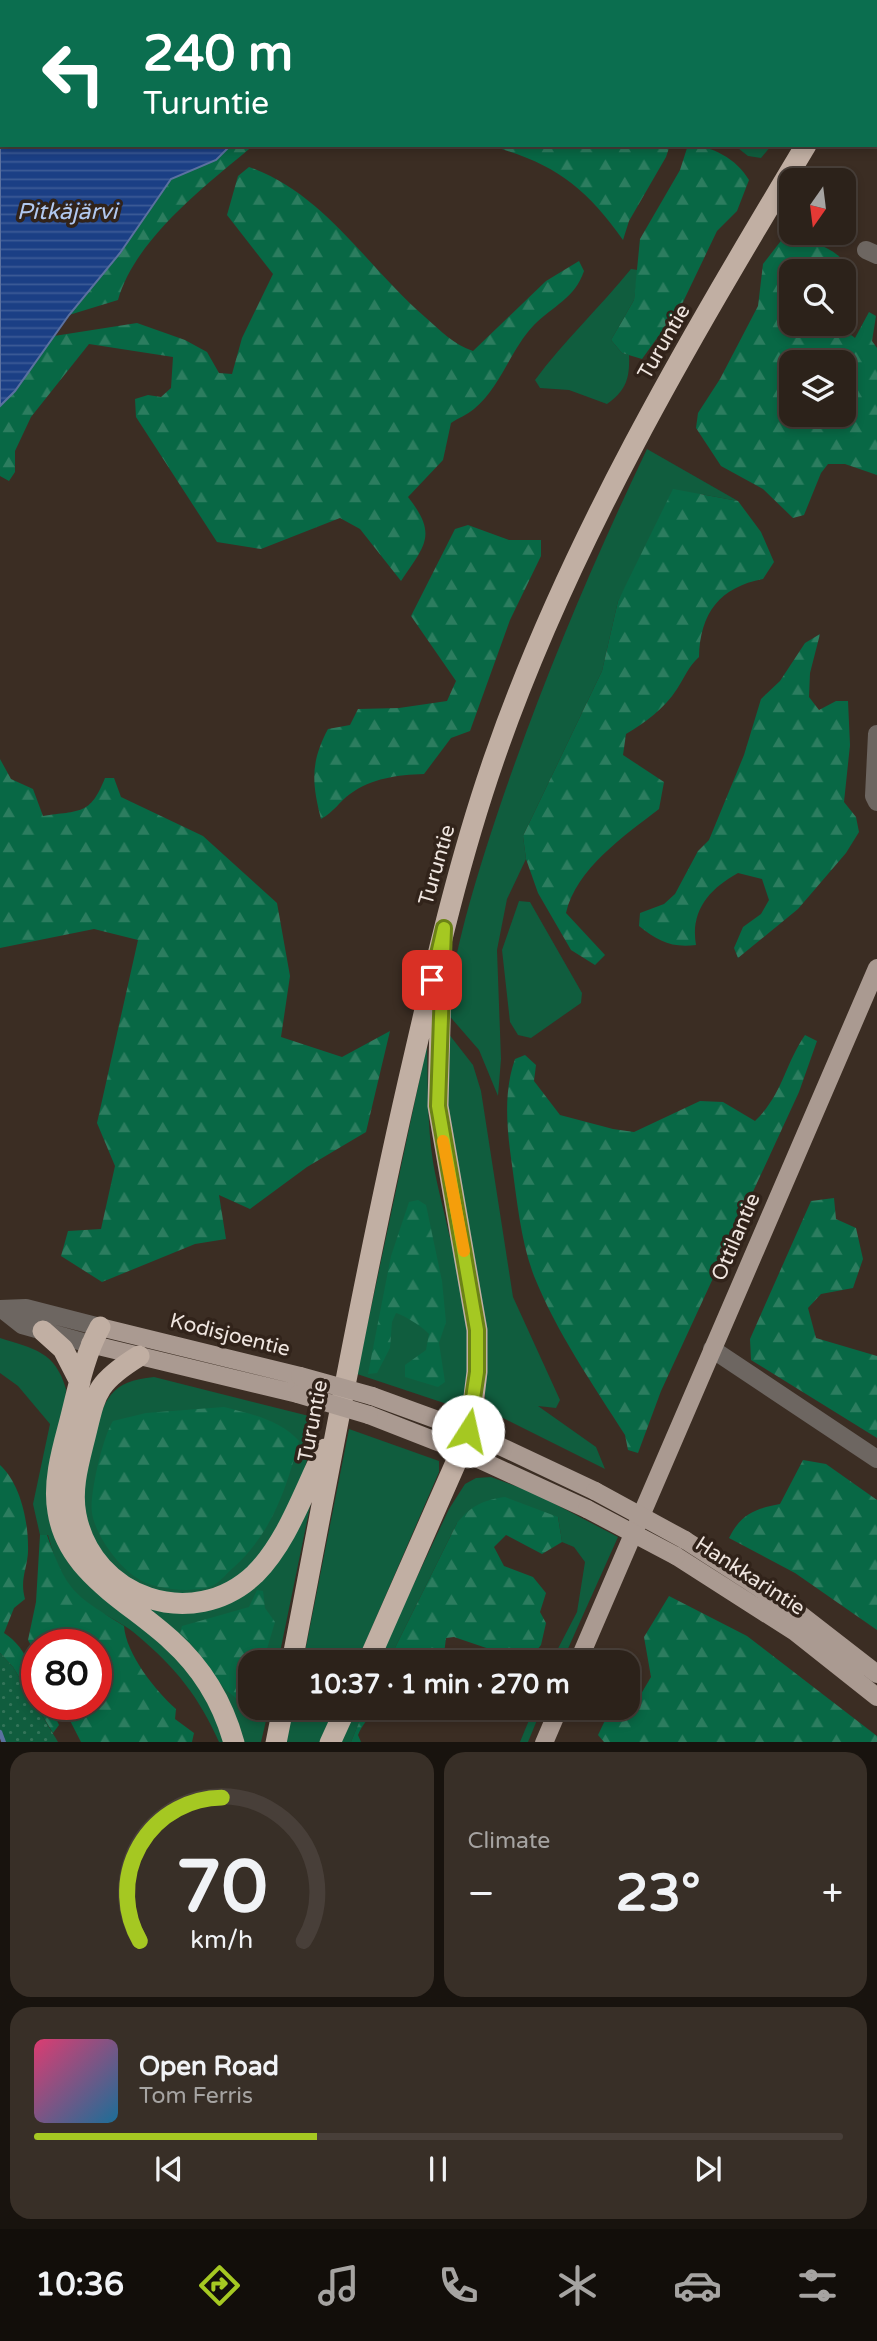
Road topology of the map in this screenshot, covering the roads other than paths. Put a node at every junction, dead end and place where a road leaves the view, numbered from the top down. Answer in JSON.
{"nodes":[{"id":1,"x":805,"y":147,"type":"edge"},
{"id":2,"x":877,"y":734,"type":"edge"},
{"id":3,"x":877,"y":802,"type":"edge"},
{"id":4,"x":444,"y":928,"type":"junction"},
{"id":5,"x":877,"y":968,"type":"edge"},
{"id":6,"x":1,"y":1310,"type":"edge"},
{"id":7,"x":43,"y":1331,"type":"junction"},
{"id":8,"x":97,"y":1339,"type":"junction"},
{"id":9,"x":712,"y":1349,"type":"junction"},
{"id":10,"x":139,"y":1356,"type":"junction"},
{"id":11,"x":299,"y":1385,"type":"junction"},
{"id":12,"x":88,"y":1386,"type":"junction"},
{"id":13,"x":338,"y":1425,"type":"junction"},
{"id":14,"x":468,"y":1431,"type":"junction"},
{"id":15,"x":461,"y":1451,"type":"junction"},
{"id":16,"x":877,"y":1459,"type":"edge"},
{"id":17,"x":595,"y":1491,"type":"joint"},
{"id":18,"x":587,"y":1509,"type":"joint"},
{"id":19,"x":680,"y":1548,"type":"junction"},
{"id":20,"x":294,"y":1650,"type":"edge"},
{"id":21,"x":373,"y":1650,"type":"edge"},
{"id":22,"x":583,"y":1650,"type":"edge"},
{"id":23,"x":877,"y":1674,"type":"edge"},
{"id":24,"x":877,"y":1697,"type":"edge"},
{"id":25,"x":281,"y":1720,"type":"edge"},
{"id":26,"x":340,"y":1720,"type":"edge"},
{"id":27,"x":554,"y":1720,"type":"edge"},
{"id":28,"x":234,"y":1742,"type":"edge"},
{"id":29,"x":276,"y":1742,"type":"edge"},
{"id":30,"x":330,"y":1742,"type":"edge"},
{"id":31,"x":544,"y":1742,"type":"edge"}],
"edges":[{"from":1,"to":4,"type":"highway","name":"Turuntie"},
{"from":2,"to":3,"type":"street"},
{"from":4,"to":13,"type":"highway","name":"Turuntie"},
{"from":4,"to":14,"type":"highway"},
{"from":5,"to":9,"type":"main road","name":"Ottilantie"},
{"from":6,"to":7,"type":"street","name":"Kodisjoentie"},
{"from":6,"to":8,"type":"street","name":"Kodisjoentie"},
{"from":7,"to":8,"type":"street","name":"Kodisjoentie"},
{"from":7,"to":12,"type":"highway"},
{"from":8,"to":10,"type":"main road","name":"Kodisjoentie"},
{"from":8,"to":11,"type":"main road","name":"Kodisjoentie"},
{"from":8,"to":12,"type":"highway"},
{"from":9,"to":16,"type":"street"},
{"from":9,"to":22,"type":"main road","name":"Ottilantie"},
{"from":10,"to":11,"type":"main road","name":"Kodisjoentie"},
{"from":10,"to":12,"type":"highway"},
{"from":11,"to":14,"type":"main road","name":"Kodisjoentie","bridge":true},
{"from":11,"to":15,"type":"main road","name":"Kodisjoentie","bridge":true},
{"from":12,"to":13,"type":"highway"},
{"from":12,"to":28,"type":"highway"},
{"from":13,"to":20,"type":"highway","name":"Turuntie"},
{"from":14,"to":15,"type":"highway"},
{"from":14,"to":17,"type":"main road","name":"Kodisjoentie"},
{"from":15,"to":18,"type":"main road","name":"Kodisjoentie"},
{"from":15,"to":21,"type":"highway"},
{"from":17,"to":19,"type":"main road","name":"Hankkarintie","bridge":true},
{"from":18,"to":19,"type":"main road","name":"Hankkarintie","bridge":true},
{"from":19,"to":23,"type":"main road","name":"Hankkarintie"},
{"from":19,"to":24,"type":"main road","name":"Hankkarintie"},
{"from":25,"to":29,"type":"highway"},
{"from":26,"to":30,"type":"highway"},
{"from":27,"to":31,"type":"main road"}]}
